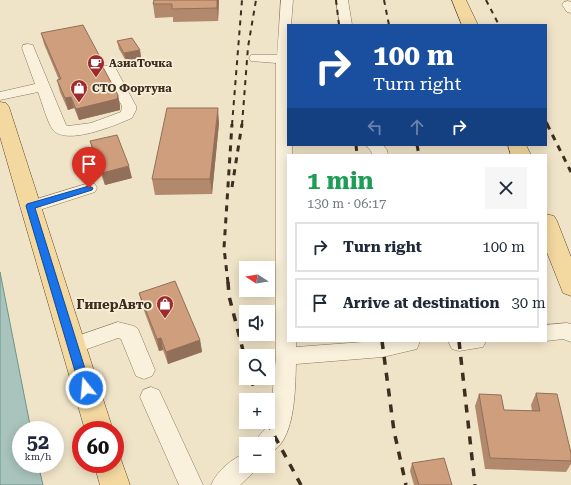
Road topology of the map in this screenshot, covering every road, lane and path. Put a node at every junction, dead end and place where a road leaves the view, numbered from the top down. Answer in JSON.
{"nodes":[{"id":1,"x":287,"y":0,"type":"edge"},
{"id":2,"x":342,"y":0,"type":"edge"},
{"id":3,"x":459,"y":0,"type":"edge"},
{"id":4,"x":346,"y":24,"type":"edge"},
{"id":5,"x":470,"y":24,"type":"edge"},
{"id":6,"x":28,"y":48,"type":"dead end"},
{"id":7,"x":256,"y":58,"type":"dead end"},
{"id":8,"x":283,"y":59,"type":"junction"},
{"id":9,"x":109,"y":69,"type":"dead end"},
{"id":10,"x":43,"y":87,"type":"junction"},
{"id":11,"x":0,"y":96,"type":"edge"},
{"id":12,"x":0,"y":107,"type":"edge"},
{"id":13,"x":89,"y":188,"type":"dead end"},
{"id":14,"x":30,"y":206,"type":"junction"},
{"id":15,"x":547,"y":224,"type":"edge"},
{"id":16,"x":571,"y":287,"type":"edge"},
{"id":17,"x":547,"y":333,"type":"edge"},
{"id":18,"x":571,"y":334,"type":"edge"},
{"id":19,"x":410,"y":342,"type":"edge"},
{"id":20,"x":73,"y":346,"type":"junction"},
{"id":21,"x":286,"y":356,"type":"junction"},
{"id":22,"x":144,"y":370,"type":"dead end"},
{"id":23,"x":151,"y":397,"type":"dead end"},
{"id":24,"x":96,"y":421,"type":"edge"},
{"id":25,"x":272,"y":437,"type":"edge"},
{"id":26,"x":239,"y":470,"type":"edge"},
{"id":27,"x":112,"y":473,"type":"edge"},
{"id":28,"x":115,"y":485,"type":"edge"},
{"id":29,"x":191,"y":485,"type":"edge"},
{"id":30,"x":223,"y":485,"type":"edge"}],
"edges":[{"from":1,"to":8,"type":"street"},
{"from":2,"to":4,"type":"street"},
{"from":3,"to":5,"type":"main road"},
{"from":6,"to":10,"type":"street"},
{"from":7,"to":8,"type":"street"},
{"from":8,"to":21,"type":"street"},
{"from":9,"to":10,"type":"street"},
{"from":10,"to":11,"type":"street"},
{"from":12,"to":14,"type":"main road"},
{"from":13,"to":14,"type":"street"},
{"from":14,"to":20,"type":"main road"},
{"from":15,"to":16,"type":"main road"},
{"from":17,"to":18,"type":"street"},
{"from":19,"to":21,"type":"street"},
{"from":20,"to":22,"type":"street"},
{"from":20,"to":24,"type":"main road"},
{"from":21,"to":25,"type":"street"},
{"from":23,"to":29,"type":"street"},
{"from":26,"to":30,"type":"street"},
{"from":27,"to":28,"type":"main road"}]}
